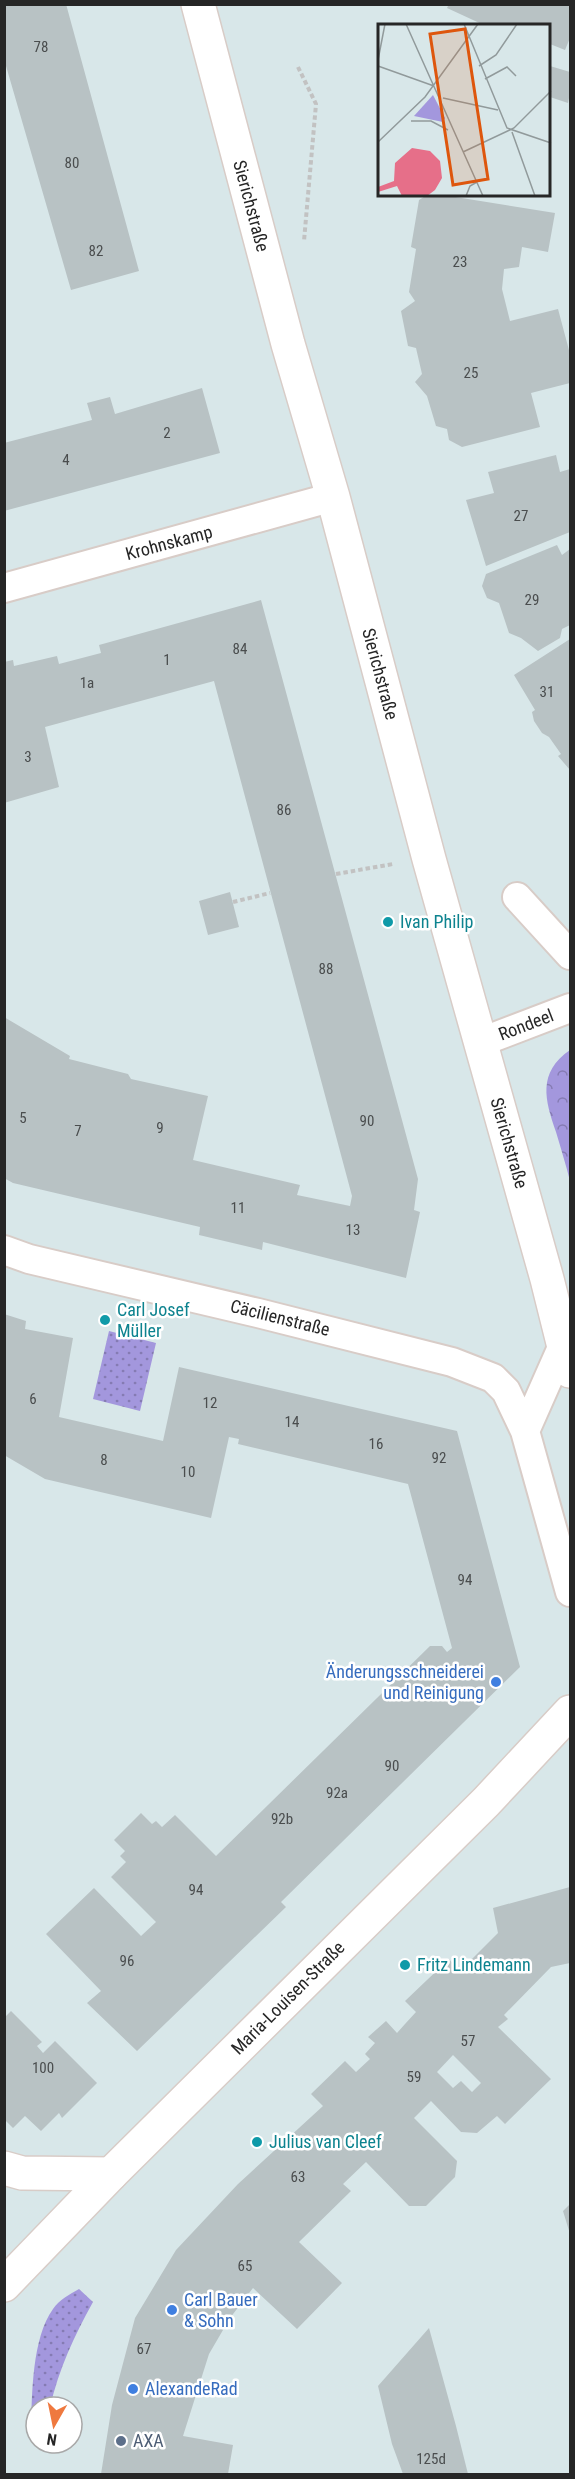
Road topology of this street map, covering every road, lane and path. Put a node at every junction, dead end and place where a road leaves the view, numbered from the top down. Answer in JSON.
{"nodes":[{"id":1,"x":198,"y":4,"type":"edge"},
{"id":2,"x":298,"y":67,"type":"dead end"},
{"id":3,"x":304,"y":241,"type":"dead end"},
{"id":4,"x":333,"y":497,"type":"junction"},
{"id":5,"x":4,"y":588,"type":"edge"},
{"id":6,"x":429,"y":859,"type":"junction"},
{"id":7,"x":336,"y":874,"type":"dead end"},
{"id":8,"x":270,"y":893,"type":"dead end"},
{"id":9,"x":517,"y":897,"type":"dead end"},
{"id":10,"x":233,"y":902,"type":"dead end"},
{"id":11,"x":570,"y":955,"type":"edge"},
{"id":12,"x":570,"y":1008,"type":"edge"},
{"id":13,"x":481,"y":1042,"type":"junction"},
{"id":14,"x":4,"y":1250,"type":"edge"},
{"id":15,"x":567,"y":1357,"type":"edge"},
{"id":16,"x":525,"y":1431,"type":"junction"},
{"id":17,"x":570,"y":1592,"type":"edge"},
{"id":18,"x":570,"y":1712,"type":"edge"},
{"id":19,"x":4,"y":2168,"type":"edge"},
{"id":20,"x":111,"y":2174,"type":"junction"},
{"id":21,"x":4,"y":2285,"type":"edge"}],
"edges":[{"from":1,"to":4,"type":"main road","name":"Sierichstraße"},
{"from":2,"to":3,"type":"path"},
{"from":4,"to":5,"type":"street","name":"Krohnskamp"},
{"from":4,"to":6,"type":"main road","name":"Sierichstraße"},
{"from":6,"to":7,"type":"path"},
{"from":6,"to":13,"type":"main road","name":"Sierichstraße"},
{"from":8,"to":10,"type":"path"},
{"from":9,"to":11,"type":"street"},
{"from":12,"to":13,"type":"street","name":"Rondeel"},
{"from":13,"to":15,"type":"main road","name":"Sierichstraße"},
{"from":14,"to":16,"type":"street","name":"Cäcilienstraße"},
{"from":15,"to":16,"type":"street","name":"Sierichstraße"},
{"from":16,"to":17,"type":"street"},
{"from":18,"to":20,"type":"main road","name":"Maria-Louisen-Straße"},
{"from":19,"to":20,"type":"main road"},
{"from":20,"to":21,"type":"main road","name":"Maria-Louisen-Straße"}]}
